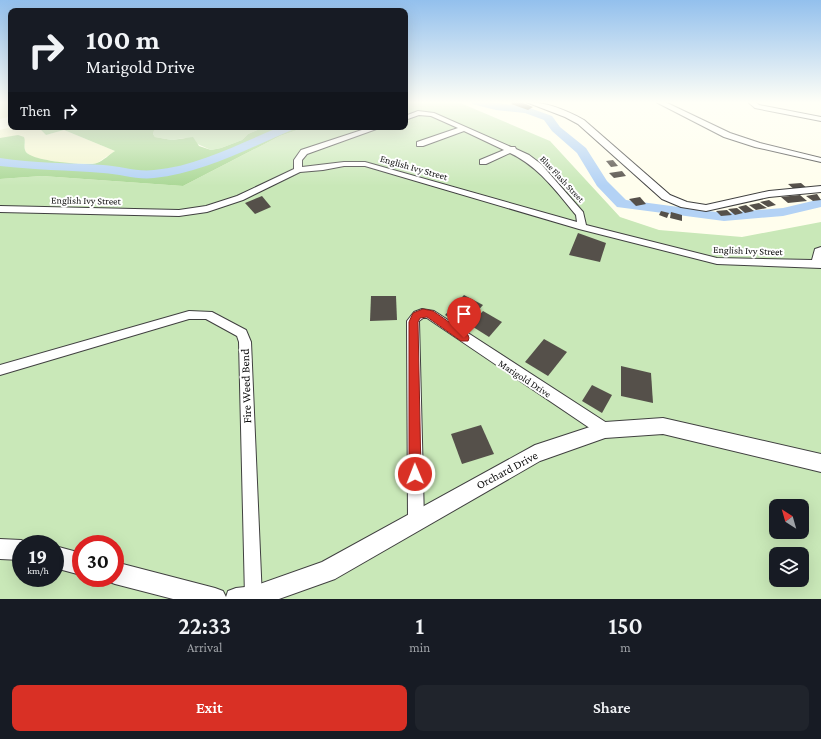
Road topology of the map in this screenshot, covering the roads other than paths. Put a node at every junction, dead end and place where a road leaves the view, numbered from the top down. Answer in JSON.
{"nodes":[{"id":1,"x":369,"y":130,"type":"edge"},
{"id":2,"x":460,"y":130,"type":"edge"},
{"id":3,"x":465,"y":130,"type":"edge"},
{"id":4,"x":590,"y":130,"type":"edge"},
{"id":5,"x":717,"y":130,"type":"edge"},
{"id":6,"x":420,"y":144,"type":"dead end"},
{"id":7,"x":512,"y":149,"type":"junction"},
{"id":8,"x":821,"y":160,"type":"edge"},
{"id":9,"x":483,"y":162,"type":"dead end"},
{"id":10,"x":298,"y":170,"type":"junction"},
{"id":11,"x":821,"y":189,"type":"edge"},
{"id":12,"x":0,"y":209,"type":"edge"},
{"id":13,"x":582,"y":227,"type":"junction"},
{"id":14,"x":821,"y":250,"type":"edge"},
{"id":15,"x":819,"y":263,"type":"edge"},
{"id":16,"x":0,"y":370,"type":"edge"},
{"id":17,"x":605,"y":430,"type":"junction"},
{"id":18,"x":821,"y":463,"type":"edge"},
{"id":19,"x":416,"y":520,"type":"junction"},
{"id":20,"x":0,"y":549,"type":"edge"},
{"id":21,"x":12,"y":550,"type":"edge"},
{"id":22,"x":124,"y":574,"type":"edge"},
{"id":23,"x":245,"y":598,"type":"edge"},
{"id":24,"x":215,"y":599,"type":"edge"}],
"edges":[{"from":1,"to":10,"type":"street"},
{"from":2,"to":6,"type":"street"},
{"from":3,"to":7,"type":"street","name":"Blue Flash Street"},
{"from":4,"to":11,"type":"street"},
{"from":5,"to":8,"type":"street"},
{"from":7,"to":9,"type":"street"},
{"from":7,"to":13,"type":"street","name":"Blue Flash Street"},
{"from":10,"to":12,"type":"street","name":"English Ivy Street"},
{"from":10,"to":13,"type":"street","name":"English Ivy Street"},
{"from":13,"to":15,"type":"street","name":"English Ivy Street"},
{"from":14,"to":15,"type":"street"},
{"from":16,"to":23,"type":"street","name":"Fire Weed Bend"},
{"from":17,"to":18,"type":"street","name":"Orchard Drive"},
{"from":17,"to":19,"type":"street","name":"Orchard Drive"},
{"from":17,"to":19,"type":"street","name":"Marigold Drive"},
{"from":19,"to":23,"type":"street","name":"Orchard Drive"},
{"from":20,"to":21,"type":"street"},
{"from":22,"to":24,"type":"street"}]}
